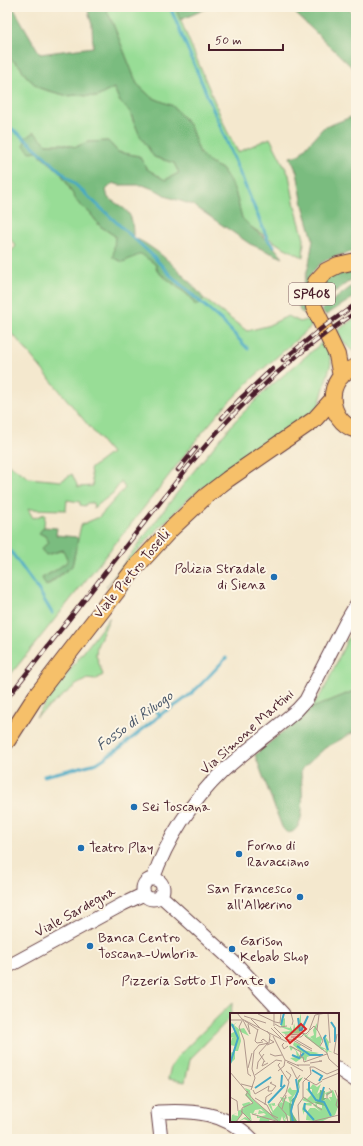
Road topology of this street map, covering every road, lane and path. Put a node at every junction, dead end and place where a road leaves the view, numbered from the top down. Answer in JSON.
{"nodes":[{"id":1,"x":356,"y":261,"type":"edge"},
{"id":2,"x":335,"y":348,"type":"junction"},
{"id":3,"x":356,"y":366,"type":"edge"},
{"id":4,"x":341,"y":377,"type":"junction"},
{"id":5,"x":332,"y":400,"type":"junction"},
{"id":6,"x":351,"y":428,"type":"edge"},
{"id":7,"x":289,"y":438,"type":"junction"},
{"id":8,"x":356,"y":605,"type":"edge"},
{"id":9,"x":7,"y":741,"type":"edge"},
{"id":10,"x":153,"y":878,"type":"junction"},
{"id":11,"x":144,"y":894,"type":"junction"},
{"id":12,"x":160,"y":896,"type":"junction"},
{"id":13,"x":21,"y":959,"type":"junction"},
{"id":14,"x":7,"y":962,"type":"edge"},
{"id":15,"x":7,"y":966,"type":"edge"},
{"id":16,"x":282,"y":1013,"type":"edge"},
{"id":17,"x":339,"y":1070,"type":"edge"},
{"id":18,"x":356,"y":1081,"type":"edge"},
{"id":19,"x":161,"y":1139,"type":"edge"},
{"id":20,"x":252,"y":1139,"type":"edge"}],
"edges":[{"from":1,"to":2,"type":"main road","number":"SP408"},
{"from":2,"to":3,"type":"main road"},
{"from":2,"to":4,"type":"main road"},
{"from":3,"to":4,"type":"main road"},
{"from":4,"to":5,"type":"main road","name":"Viale Pietro Toselli"},
{"from":5,"to":6,"type":"main road","name":"Viale Pietro Toselli"},
{"from":5,"to":7,"type":"main road","name":"Viale Pietro Toselli"},
{"from":6,"to":7,"type":"main road","name":"Viale Pietro Toselli"},
{"from":7,"to":9,"type":"main road","name":"Viale Pietro Toselli"},
{"from":8,"to":10,"type":"street","name":"Via Simone Martini"},
{"from":10,"to":11,"type":"street","name":"Via Simone Martini"},
{"from":10,"to":12,"type":"street"},
{"from":11,"to":12,"type":"street"},
{"from":11,"to":13,"type":"street","name":"Viale Sardegna"},
{"from":12,"to":16,"type":"street"},
{"from":13,"to":14,"type":"street","name":"Viale Sardegna"},
{"from":13,"to":15,"type":"street","name":"Viale Sardegna"},
{"from":17,"to":18,"type":"street"},
{"from":19,"to":20,"type":"street"}]}
